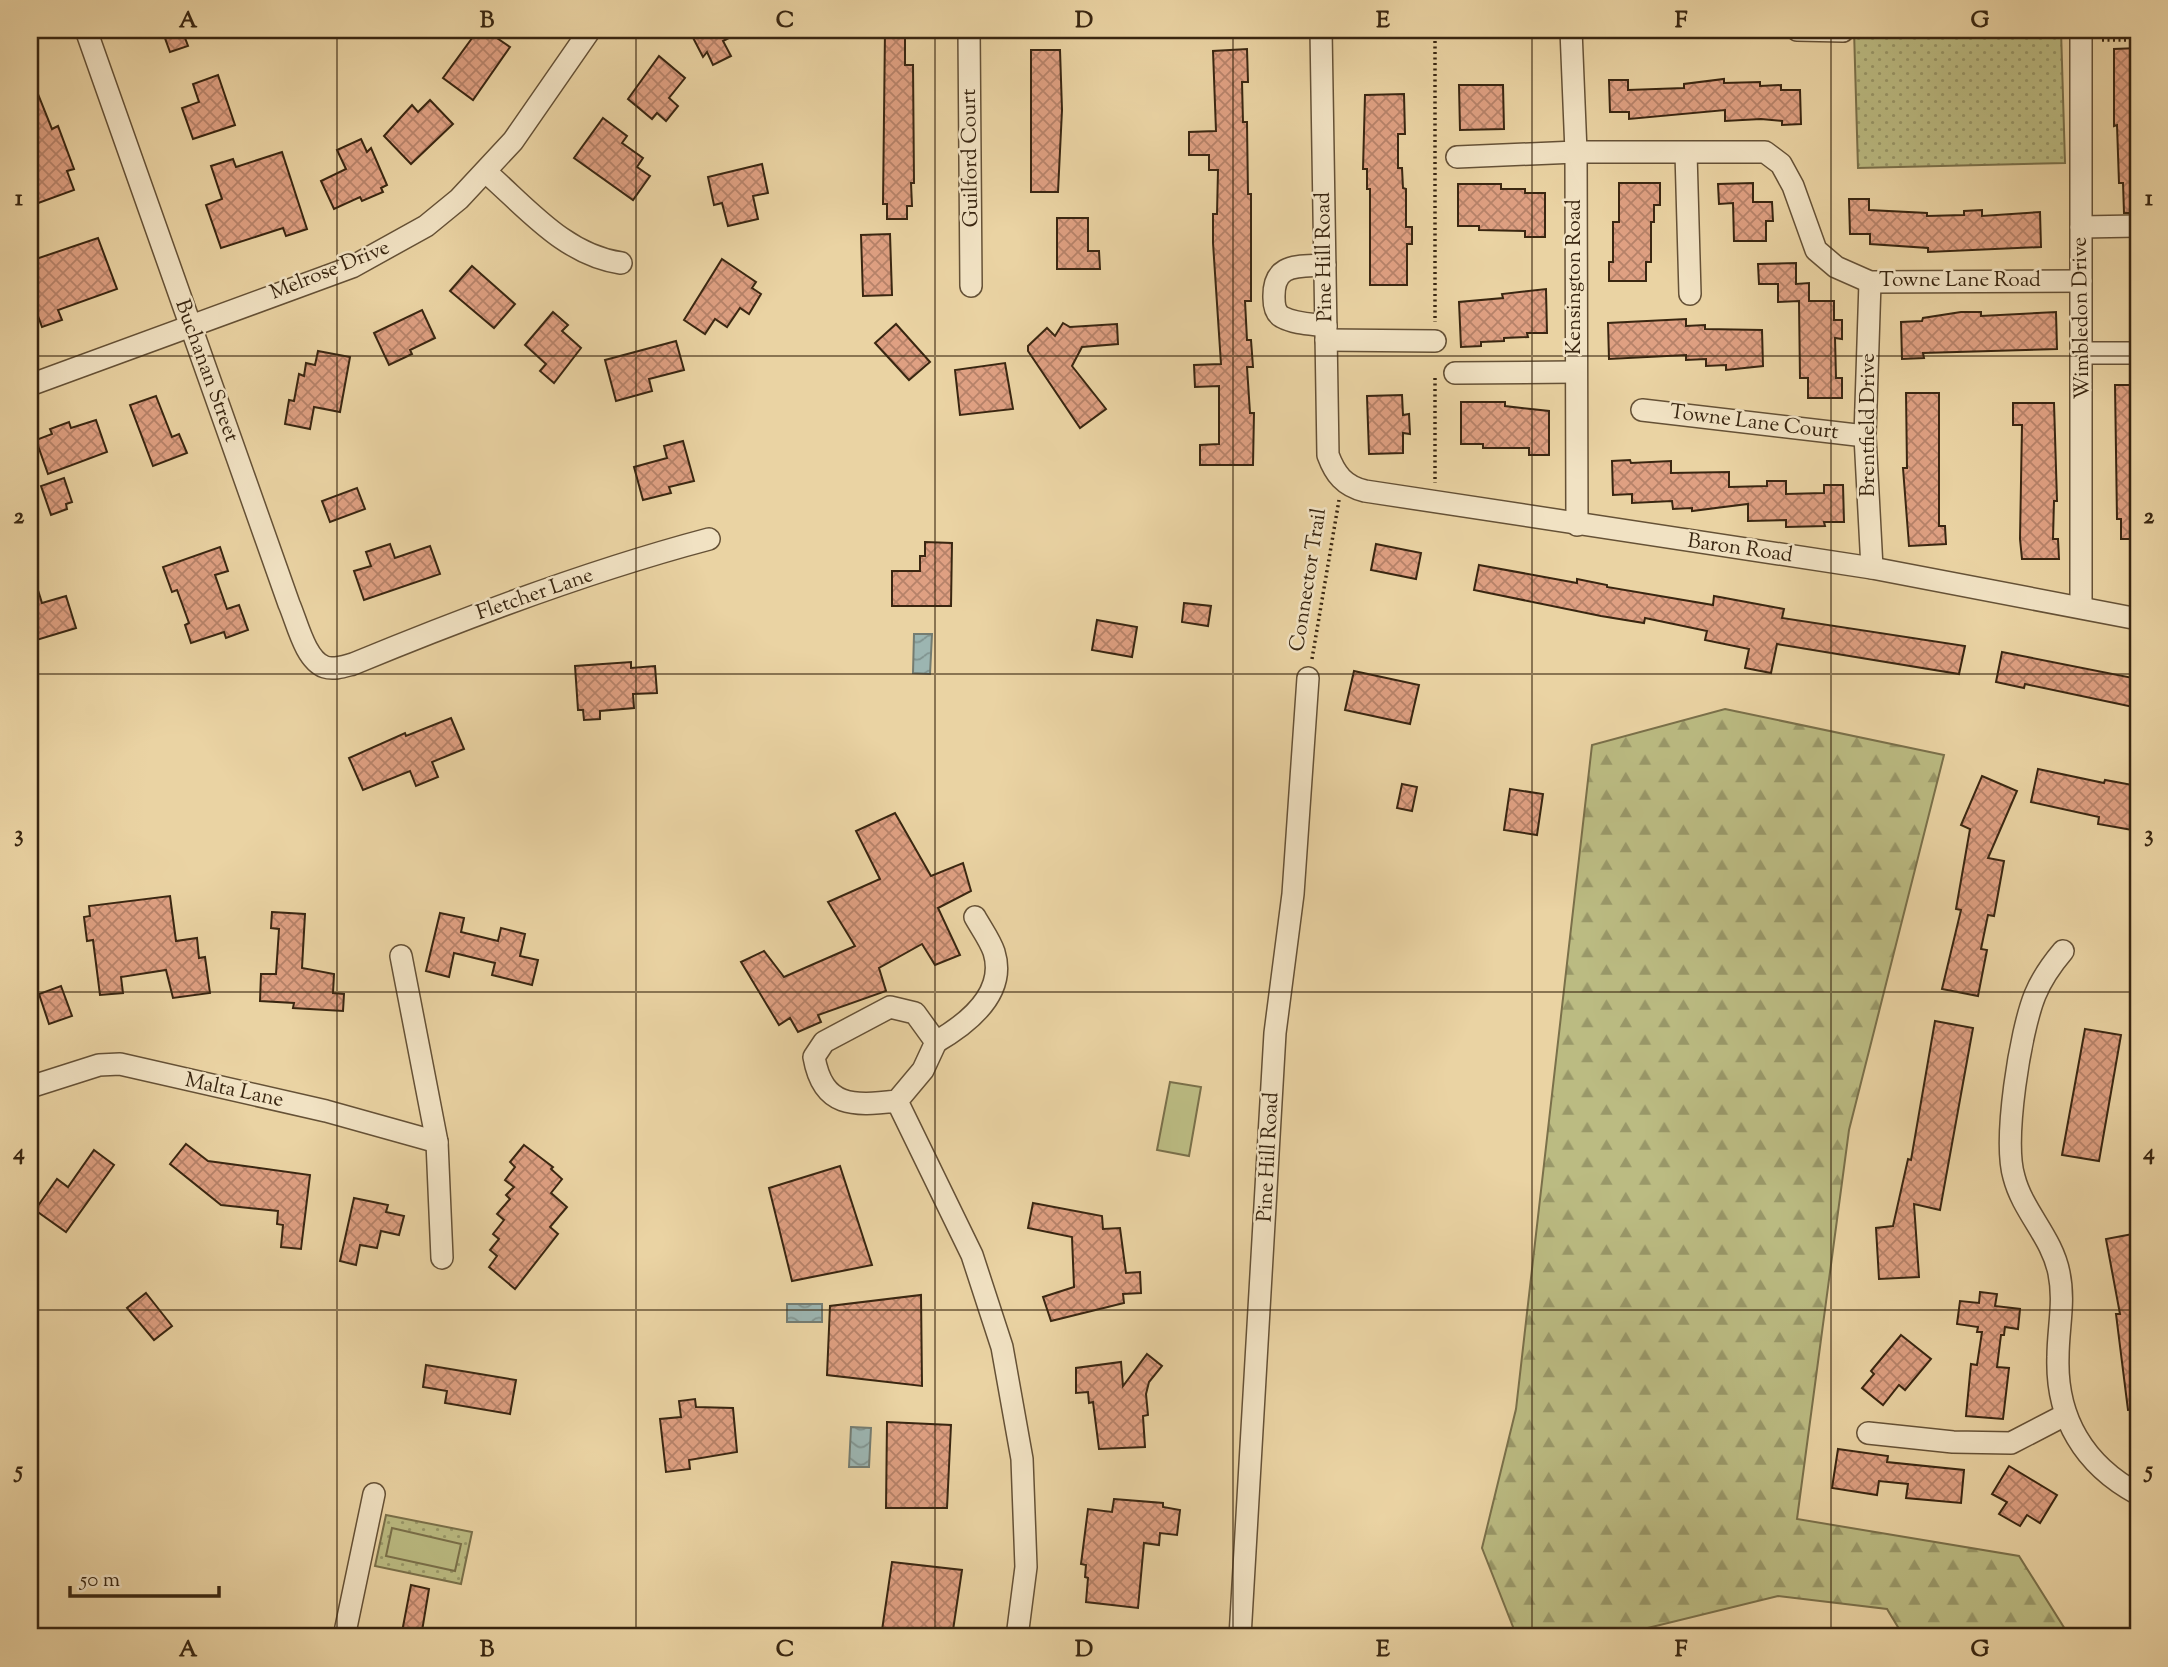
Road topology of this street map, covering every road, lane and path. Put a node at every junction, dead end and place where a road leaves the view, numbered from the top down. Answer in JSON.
{"nodes":[{"id":1,"x":86,"y":30,"type":"edge"},
{"id":2,"x":590,"y":30,"type":"edge"},
{"id":3,"x":969,"y":30,"type":"edge"},
{"id":4,"x":1321,"y":30,"type":"edge"},
{"id":5,"x":1435,"y":30,"type":"edge"},
{"id":6,"x":1572,"y":30,"type":"edge"},
{"id":7,"x":1797,"y":30,"type":"edge"},
{"id":8,"x":1843,"y":31,"type":"edge"},
{"id":9,"x":2081,"y":35,"type":"edge"},
{"id":10,"x":2138,"y":40,"type":"edge"},
{"id":11,"x":1576,"y":152,"type":"junction"},
{"id":12,"x":1686,"y":153,"type":"junction"},
{"id":13,"x":1457,"y":158,"type":"dead end"},
{"id":14,"x":487,"y":173,"type":"junction"},
{"id":15,"x":2081,"y":226,"type":"junction"},
{"id":16,"x":2138,"y":226,"type":"edge"},
{"id":17,"x":621,"y":263,"type":"dead end"},
{"id":18,"x":1325,"y":265,"type":"junction"},
{"id":19,"x":2081,"y":281,"type":"junction"},
{"id":20,"x":1870,"y":282,"type":"junction"},
{"id":21,"x":971,"y":286,"type":"dead end"},
{"id":22,"x":1690,"y":293,"type":"dead end"},
{"id":23,"x":191,"y":325,"type":"junction"},
{"id":24,"x":1326,"y":333,"type":"junction"},
{"id":25,"x":1435,"y":341,"type":"junction"},
{"id":26,"x":2083,"y":353,"type":"junction"},
{"id":27,"x":2138,"y":353,"type":"edge"},
{"id":28,"x":1575,"y":372,"type":"junction"},
{"id":29,"x":1455,"y":373,"type":"dead end"},
{"id":30,"x":30,"y":385,"type":"edge"},
{"id":31,"x":1642,"y":410,"type":"dead end"},
{"id":32,"x":1865,"y":436,"type":"junction"},
{"id":33,"x":1342,"y":481,"type":"junction"},
{"id":34,"x":1435,"y":502,"type":"junction"},
{"id":35,"x":1577,"y":525,"type":"junction"},
{"id":36,"x":709,"y":539,"type":"dead end"},
{"id":37,"x":1872,"y":568,"type":"junction"},
{"id":38,"x":2081,"y":607,"type":"junction"},
{"id":39,"x":2138,"y":619,"type":"edge"},
{"id":40,"x":364,"y":659,"type":"joint"},
{"id":41,"x":1308,"y":682,"type":"joint"},
{"id":42,"x":975,"y":917,"type":"dead end"},
{"id":43,"x":2063,"y":951,"type":"dead end"},
{"id":44,"x":401,"y":956,"type":"dead end"},
{"id":45,"x":936,"y":1042,"type":"junction"},
{"id":46,"x":30,"y":1087,"type":"edge"},
{"id":47,"x":897,"y":1101,"type":"junction"},
{"id":48,"x":437,"y":1142,"type":"junction"},
{"id":49,"x":442,"y":1258,"type":"dead end"},
{"id":50,"x":2065,"y":1415,"type":"junction"},
{"id":51,"x":1868,"y":1433,"type":"dead end"},
{"id":52,"x":374,"y":1494,"type":"dead end"},
{"id":53,"x":2138,"y":1494,"type":"edge"},
{"id":54,"x":344,"y":1637,"type":"edge"},
{"id":55,"x":1017,"y":1637,"type":"edge"},
{"id":56,"x":1240,"y":1637,"type":"edge"}],
"edges":[{"from":1,"to":23,"type":"street","name":"Buchanan Street"},
{"from":2,"to":14,"type":"street","name":"Melrose Drive"},
{"from":3,"to":21,"type":"street","name":"Guilford Court"},
{"from":4,"to":18,"type":"street","name":"Pine Hill Road"},
{"from":5,"to":25,"type":"path"},
{"from":6,"to":11,"type":"street","name":"Kensington Road"},
{"from":7,"to":8,"type":"street"},
{"from":9,"to":10,"type":"path"},
{"from":9,"to":15,"type":"street","name":"Wimbledon Drive"},
{"from":11,"to":12,"type":"street","name":"Towne Lane Road"},
{"from":11,"to":13,"type":"street","name":"Towne Lane Road"},
{"from":11,"to":28,"type":"street","name":"Kensington Road"},
{"from":12,"to":20,"type":"street","name":"Towne Lane Road"},
{"from":12,"to":22,"type":"street"},
{"from":14,"to":17,"type":"street"},
{"from":14,"to":23,"type":"street","name":"Melrose Drive"},
{"from":15,"to":16,"type":"street"},
{"from":15,"to":19,"type":"street","name":"Wimbledon Drive"},
{"from":18,"to":24,"type":"street","name":"Pine Hill Road"},
{"from":18,"to":24,"type":"street"},
{"from":19,"to":20,"type":"street","name":"Towne Lane Road"},
{"from":19,"to":26,"type":"street","name":"Wimbledon Drive"},
{"from":20,"to":32,"type":"street","name":"Brentfield Drive"},
{"from":23,"to":30,"type":"street","name":"Melrose Drive"},
{"from":23,"to":40,"type":"street","name":"Buchanan Street"},
{"from":24,"to":25,"type":"street"},
{"from":24,"to":33,"type":"street","name":"Pine Hill Road"},
{"from":25,"to":34,"type":"path"},
{"from":26,"to":27,"type":"street"},
{"from":26,"to":38,"type":"street","name":"Wimbledon Drive"},
{"from":28,"to":29,"type":"street"},
{"from":28,"to":35,"type":"street","name":"Kensington Road"},
{"from":31,"to":32,"type":"street","name":"Towne Lane Court"},
{"from":32,"to":37,"type":"street","name":"Brentfield Drive"},
{"from":33,"to":34,"type":"street","name":"Baron Road"},
{"from":33,"to":41,"type":"path","name":"Connector Trail"},
{"from":34,"to":35,"type":"street","name":"Baron Road"},
{"from":35,"to":37,"type":"street","name":"Baron Road"},
{"from":36,"to":40,"type":"street","name":"Fletcher Lane"},
{"from":37,"to":38,"type":"street","name":"Baron Road"},
{"from":38,"to":39,"type":"street","name":"Baron Road"},
{"from":41,"to":56,"type":"street","name":"Pine Hill Road"},
{"from":42,"to":45,"type":"street"},
{"from":43,"to":50,"type":"street"},
{"from":44,"to":48,"type":"street"},
{"from":45,"to":47,"type":"street"},
{"from":45,"to":47,"type":"street"},
{"from":46,"to":48,"type":"street","name":"Malta Lane"},
{"from":47,"to":55,"type":"street"},
{"from":48,"to":49,"type":"street"},
{"from":50,"to":51,"type":"street"},
{"from":50,"to":53,"type":"street"},
{"from":52,"to":54,"type":"street"}]}
